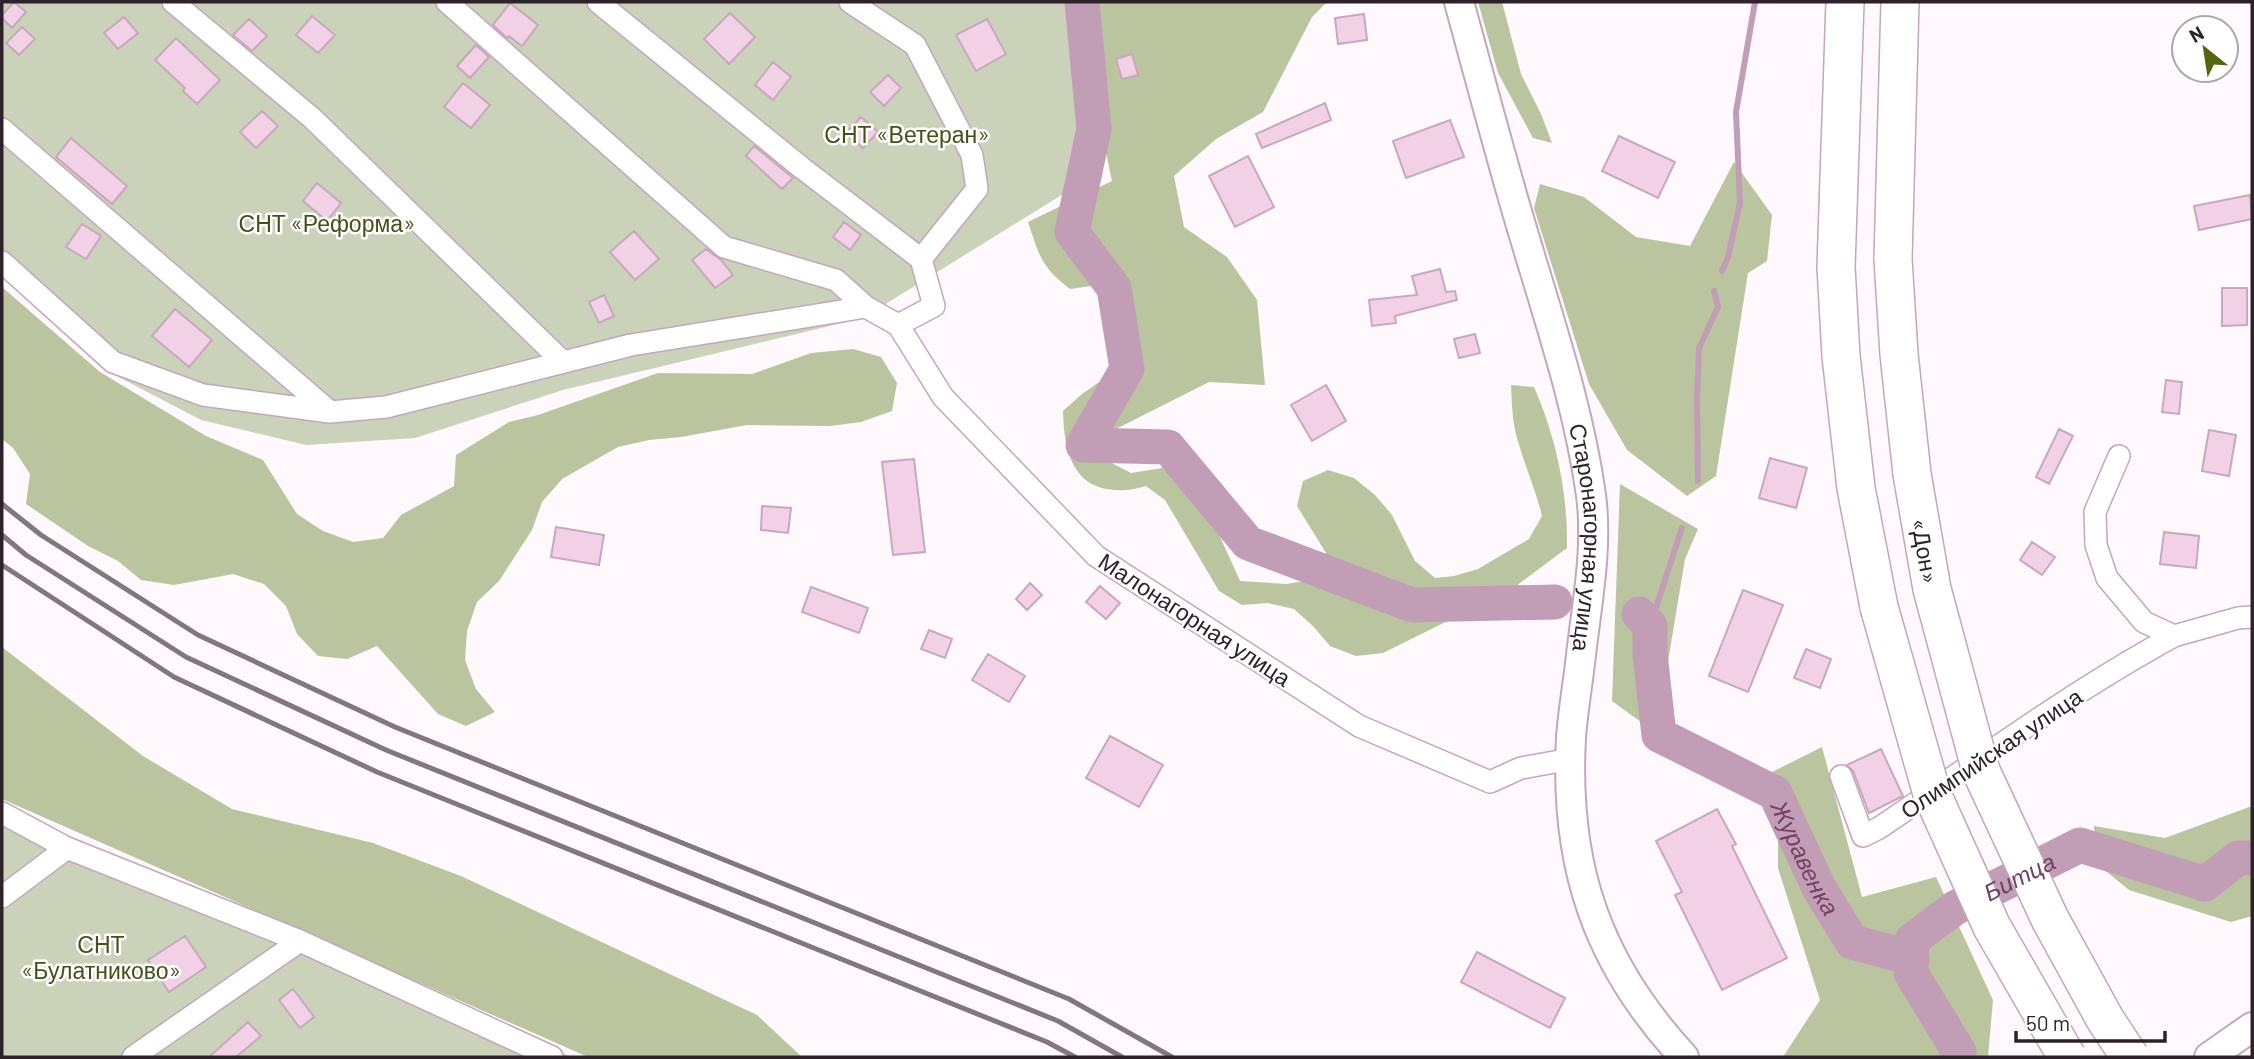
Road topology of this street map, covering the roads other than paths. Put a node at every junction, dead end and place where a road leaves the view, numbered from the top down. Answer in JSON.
{"nodes":[{"id":1,"x":173,"y":2,"type":"edge"},
{"id":2,"x":447,"y":2,"type":"edge"},
{"id":3,"x":598,"y":2,"type":"edge"},
{"id":4,"x":850,"y":2,"type":"edge"},
{"id":5,"x":1459,"y":2,"type":"edge"},
{"id":6,"x":1845,"y":2,"type":"edge"},
{"id":7,"x":1900,"y":2,"type":"edge"},
{"id":8,"x":2,"y":129,"type":"edge"},
{"id":9,"x":921,"y":259,"type":"junction"},
{"id":10,"x":2,"y":262,"type":"edge"},
{"id":11,"x":866,"y":307,"type":"junction"},
{"id":12,"x":898,"y":325,"type":"junction"},
{"id":13,"x":563,"y":362,"type":"junction"},
{"id":14,"x":330,"y":412,"type":"junction"},
{"id":15,"x":2119,"y":456,"type":"dead end"},
{"id":16,"x":2252,"y":617,"type":"edge"},
{"id":17,"x":2174,"y":636,"type":"junction"},
{"id":18,"x":1571,"y":759,"type":"junction"},
{"id":19,"x":1841,"y":776,"type":"dead end"},
{"id":20,"x":2,"y":813,"type":"edge"},
{"id":21,"x":67,"y":848,"type":"junction"},
{"id":22,"x":2,"y":897,"type":"edge"},
{"id":23,"x":300,"y":941,"type":"junction"},
{"id":24,"x":2252,"y":1027,"type":"edge"},
{"id":25,"x":133,"y":1057,"type":"edge"},
{"id":26,"x":552,"y":1057,"type":"edge"},
{"id":27,"x":1684,"y":1057,"type":"edge"},
{"id":28,"x":2067,"y":1057,"type":"edge"},
{"id":29,"x":2130,"y":1057,"type":"edge"},
{"id":30,"x":2209,"y":1057,"type":"edge"}],
"edges":[{"from":1,"to":13,"type":"street"},
{"from":2,"to":11,"type":"street"},
{"from":3,"to":9,"type":"street"},
{"from":4,"to":9,"type":"street"},
{"from":5,"to":18,"type":"main road","name":"Старонагорная улица"},
{"from":6,"to":28,"type":"highway","bridge":true},
{"from":7,"to":29,"type":"highway","name":"«Дон»","bridge":true},
{"from":8,"to":14,"type":"street"},
{"from":9,"to":12,"type":"street"},
{"from":10,"to":14,"type":"street"},
{"from":11,"to":12,"type":"street"},
{"from":11,"to":13,"type":"street"},
{"from":12,"to":18,"type":"street","name":"Малонагорная улица"},
{"from":13,"to":14,"type":"street"},
{"from":15,"to":17,"type":"street"},
{"from":16,"to":17,"type":"street","name":"Олимпийская улица"},
{"from":17,"to":19,"type":"street","name":"Олимпийская улица"},
{"from":18,"to":27,"type":"main road","name":"Старонагорная улица"},
{"from":20,"to":21,"type":"street"},
{"from":21,"to":22,"type":"street"},
{"from":21,"to":23,"type":"street"},
{"from":23,"to":25,"type":"street"},
{"from":23,"to":26,"type":"street"},
{"from":24,"to":30,"type":"main road"}]}
